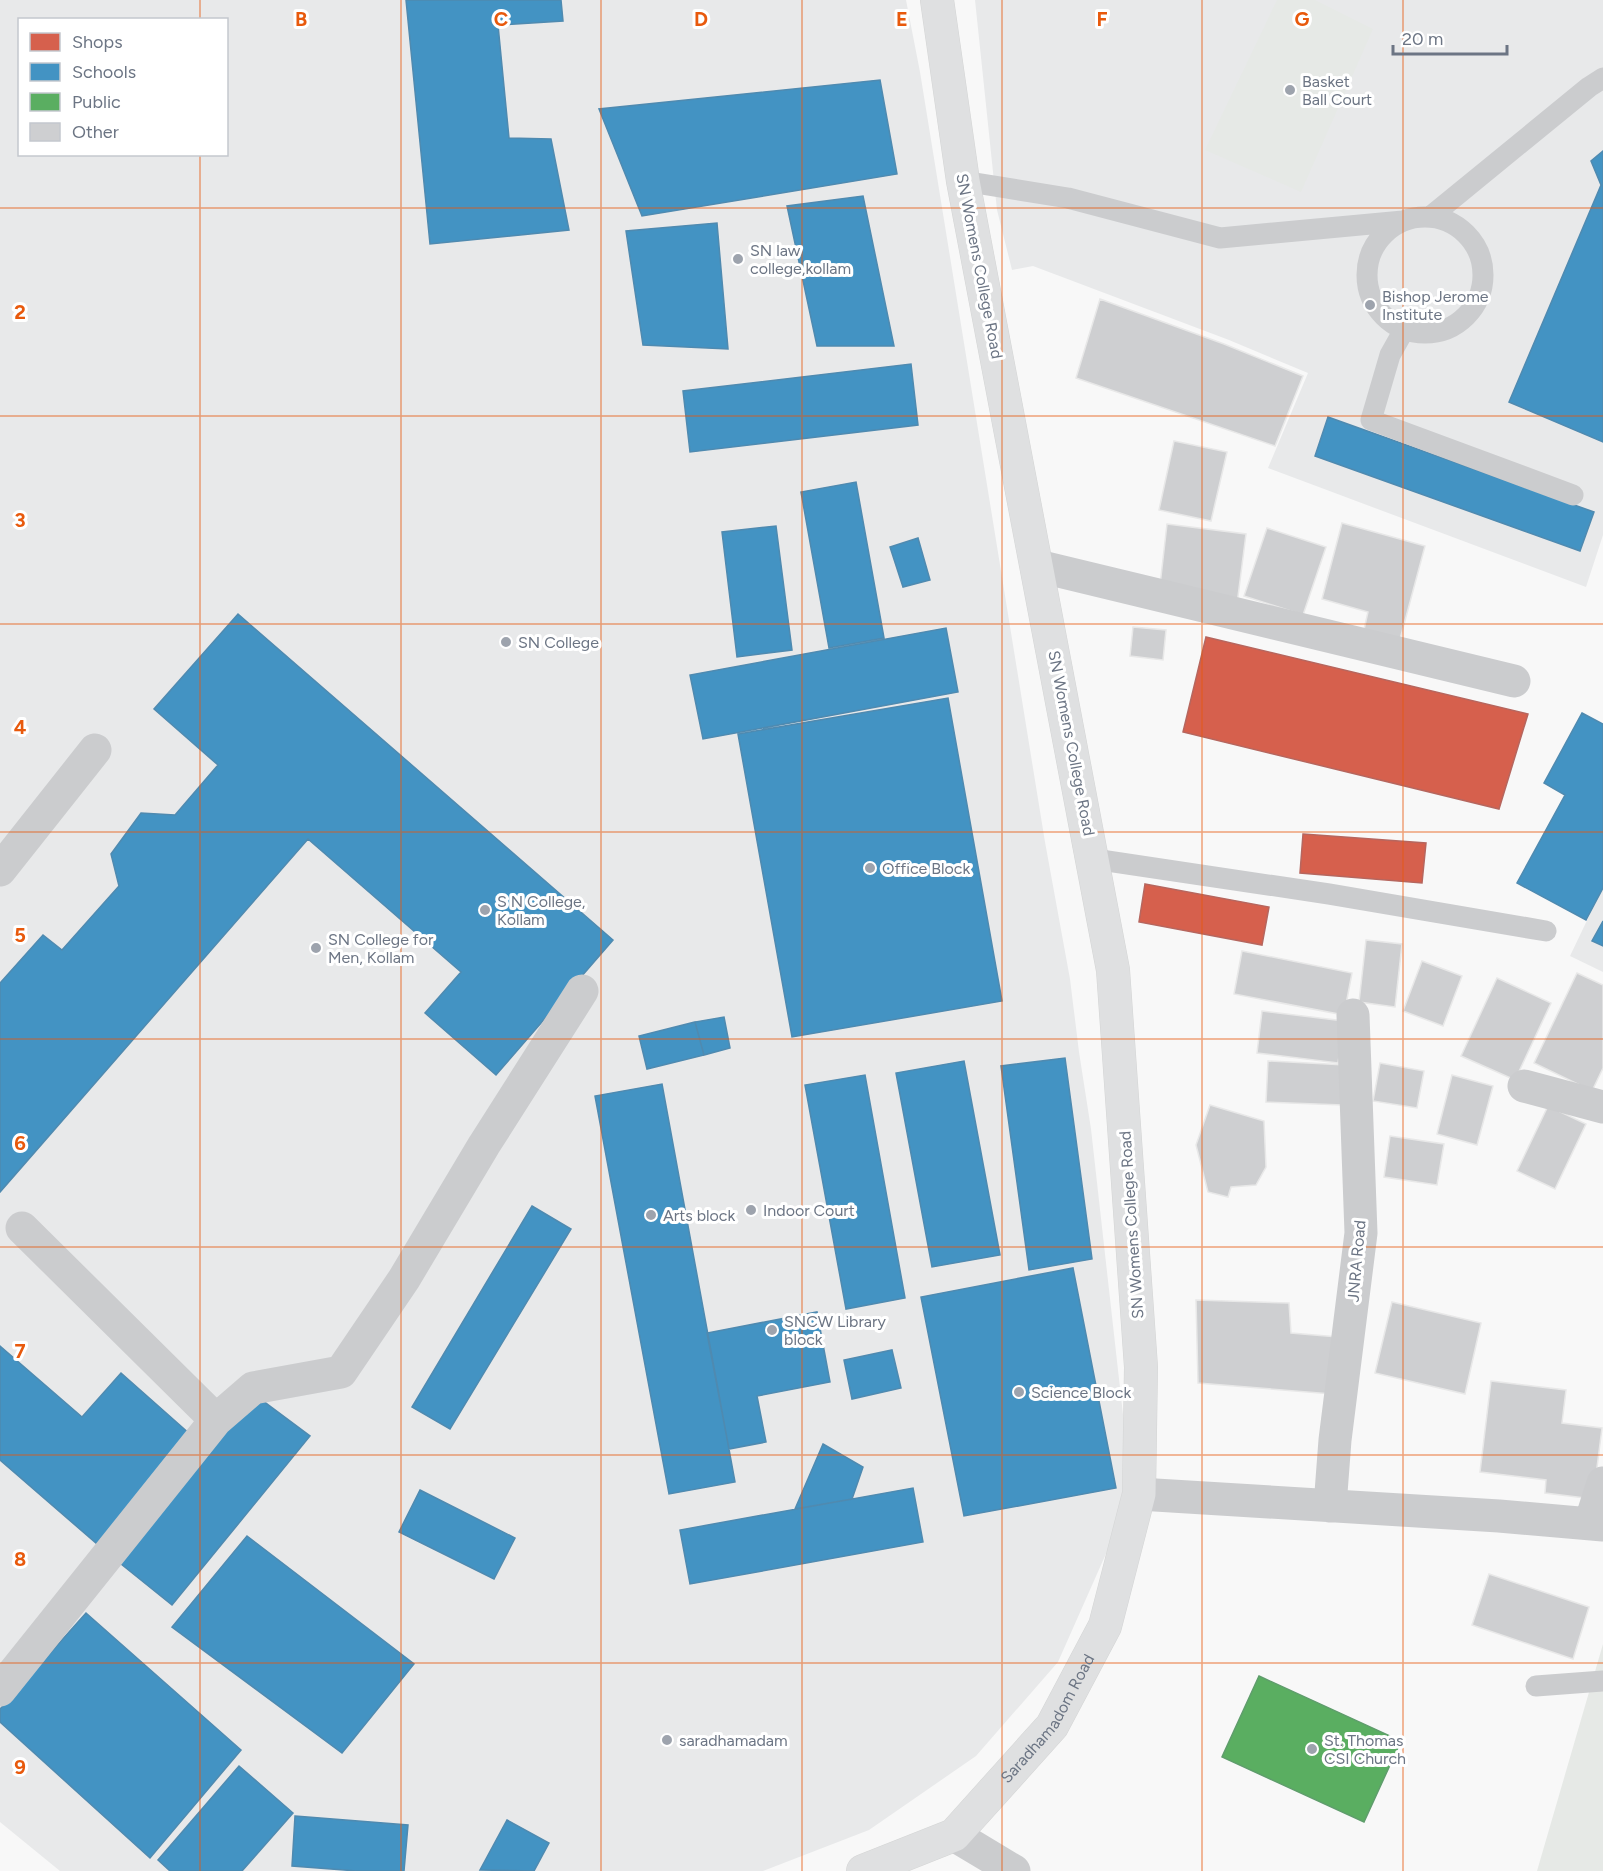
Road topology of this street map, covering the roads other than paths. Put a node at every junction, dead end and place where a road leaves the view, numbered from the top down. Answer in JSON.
{"nodes":[{"id":1,"x":937,"y":0,"type":"edge"},
{"id":2,"x":1603,"y":78,"type":"edge"},
{"id":3,"x":963,"y":181,"type":"junction"},
{"id":4,"x":1430,"y":217,"type":"junction"},
{"id":5,"x":1403,"y":221,"type":"junction"},
{"id":6,"x":1404,"y":330,"type":"junction"},
{"id":7,"x":1573,"y":495,"type":"dead end"},
{"id":8,"x":1038,"y":566,"type":"junction"},
{"id":9,"x":1514,"y":681,"type":"dead end"},
{"id":10,"x":95,"y":750,"type":"dead end"},
{"id":11,"x":1094,"y":858,"type":"junction"},
{"id":12,"x":0,"y":870,"type":"edge"},
{"id":13,"x":1546,"y":931,"type":"dead end"},
{"id":14,"x":582,"y":991,"type":"dead end"},
{"id":15,"x":1353,"y":1015,"type":"dead end"},
{"id":16,"x":1524,"y":1086,"type":"dead end"},
{"id":17,"x":1603,"y":1107,"type":"edge"},
{"id":18,"x":22,"y":1228,"type":"dead end"},
{"id":19,"x":216,"y":1420,"type":"junction"},
{"id":20,"x":1603,"y":1483,"type":"edge"},
{"id":21,"x":1139,"y":1494,"type":"junction"},
{"id":22,"x":1330,"y":1506,"type":"junction"},
{"id":23,"x":1596,"y":1525,"type":"edge"},
{"id":24,"x":1603,"y":1681,"type":"edge"},
{"id":25,"x":1536,"y":1686,"type":"dead end"},
{"id":26,"x":0,"y":1690,"type":"edge"},
{"id":27,"x":954,"y":1835,"type":"junction"},
{"id":28,"x":997,"y":1867,"type":"edge"},
{"id":29,"x":863,"y":1871,"type":"edge"}],
"edges":[{"from":1,"to":3,"type":"street","name":"SN Womens College Road"},
{"from":2,"to":4,"type":"lane"},
{"from":3,"to":5,"type":"lane"},
{"from":3,"to":8,"type":"street","name":"SN Womens College Road"},
{"from":4,"to":5,"type":"lane"},
{"from":4,"to":6,"type":"lane"},
{"from":5,"to":6,"type":"lane"},
{"from":6,"to":7,"type":"lane"},
{"from":8,"to":9,"type":"street"},
{"from":8,"to":11,"type":"street","name":"SN Womens College Road"},
{"from":10,"to":12,"type":"street"},
{"from":11,"to":13,"type":"lane"},
{"from":11,"to":21,"type":"street","name":"SN Womens College Road"},
{"from":14,"to":19,"type":"street"},
{"from":15,"to":22,"type":"street","name":"JNRA Road"},
{"from":16,"to":17,"type":"street"},
{"from":18,"to":19,"type":"street"},
{"from":19,"to":26,"type":"street"},
{"from":20,"to":23,"type":"street"},
{"from":21,"to":22,"type":"street"},
{"from":21,"to":27,"type":"street","name":"Saradhamadom Road"},
{"from":22,"to":23,"type":"street"},
{"from":24,"to":25,"type":"lane"},
{"from":27,"to":28,"type":"street"},
{"from":27,"to":29,"type":"street","name":"Saradhamadom Road"}]}
